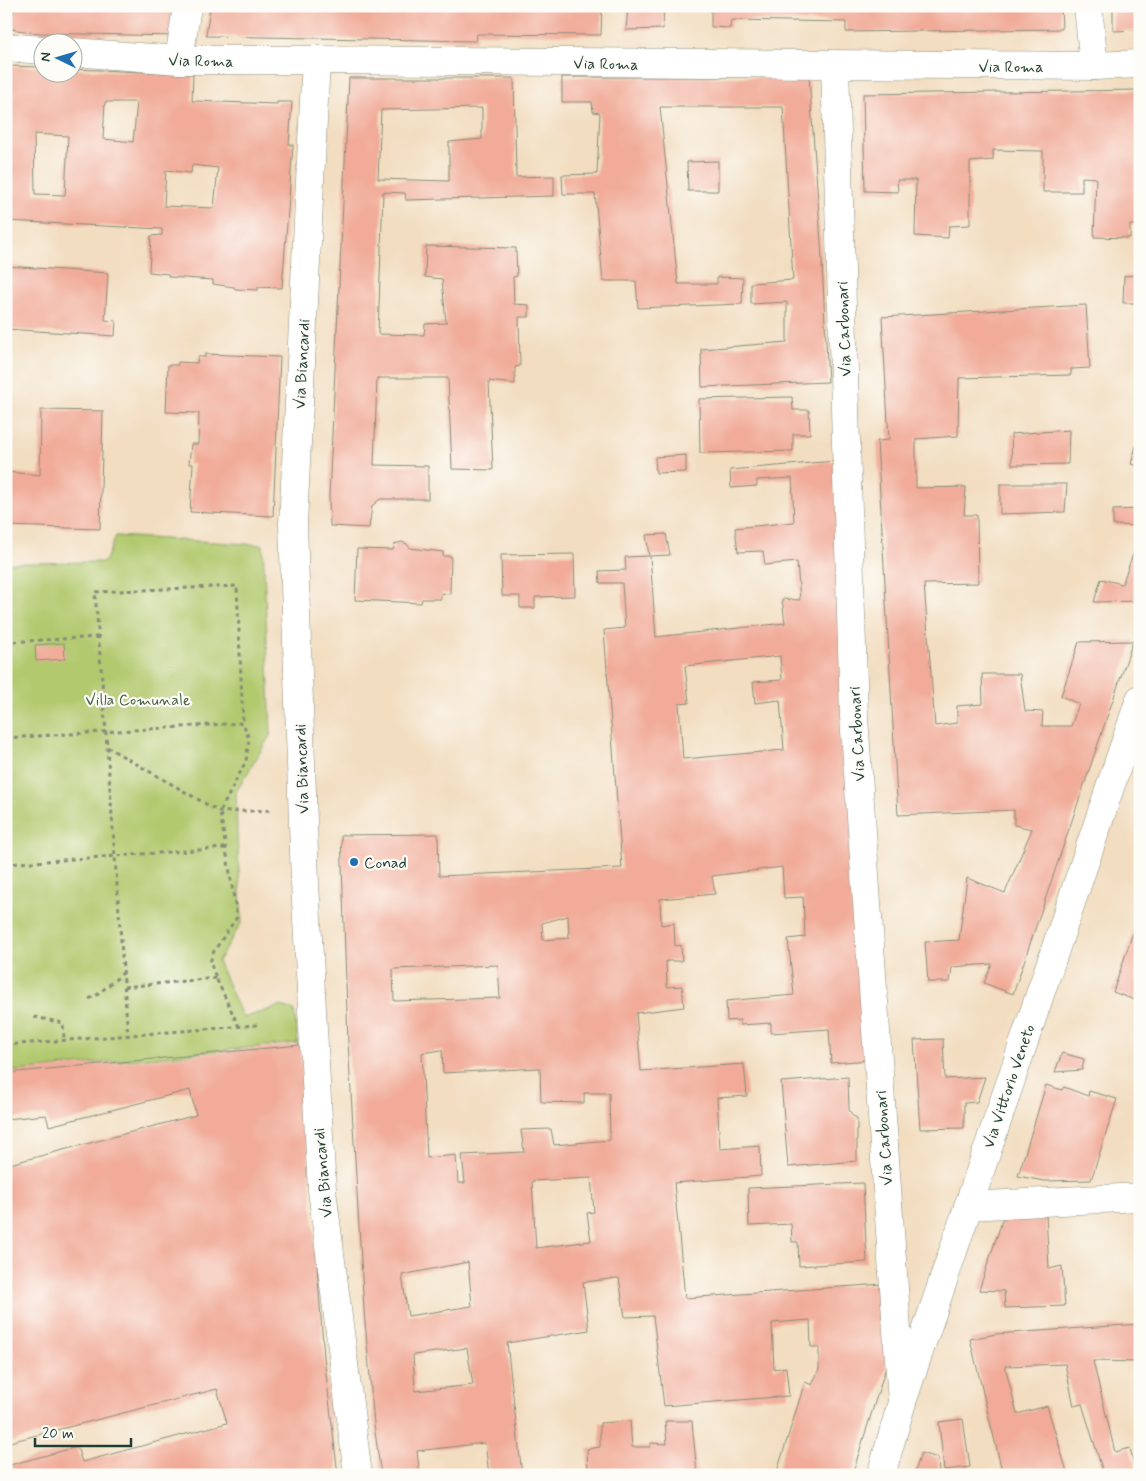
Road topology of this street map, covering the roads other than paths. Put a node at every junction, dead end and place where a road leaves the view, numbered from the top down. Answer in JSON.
{"nodes":[{"id":1,"x":187,"y":6,"type":"edge"},
{"id":2,"x":1088,"y":6,"type":"edge"},
{"id":3,"x":6,"y":47,"type":"edge"},
{"id":4,"x":32,"y":49,"type":"edge"},
{"id":5,"x":82,"y":53,"type":"edge"},
{"id":6,"x":179,"y":60,"type":"junction"},
{"id":7,"x":316,"y":60,"type":"junction"},
{"id":8,"x":1140,"y":64,"type":"edge"},
{"id":9,"x":835,"y":65,"type":"junction"},
{"id":10,"x":1094,"y":66,"type":"junction"},
{"id":11,"x":1140,"y":699,"type":"edge"},
{"id":12,"x":1140,"y":1197,"type":"edge"},
{"id":13,"x":968,"y":1206,"type":"junction"},
{"id":14,"x":902,"y":1402,"type":"junction"},
{"id":15,"x":358,"y":1475,"type":"edge"},
{"id":16,"x":881,"y":1475,"type":"edge"}],
"edges":[{"from":1,"to":6,"type":"street"},
{"from":2,"to":10,"type":"street"},
{"from":3,"to":4,"type":"street"},
{"from":5,"to":6,"type":"street","name":"Via Roma"},
{"from":6,"to":7,"type":"street","name":"Via Roma"},
{"from":7,"to":9,"type":"street","name":"Via Roma"},
{"from":7,"to":15,"type":"street","name":"Via Biancardi"},
{"from":8,"to":10,"type":"street","name":"Via Roma"},
{"from":9,"to":10,"type":"street","name":"Via Roma"},
{"from":9,"to":14,"type":"street","name":"Via Carbonari"},
{"from":11,"to":13,"type":"street","name":"Via Vittorio Veneto"},
{"from":12,"to":13,"type":"street"},
{"from":13,"to":14,"type":"street","name":"Via Vittorio Veneto"},
{"from":14,"to":16,"type":"street","name":"Via Vittorio Veneto"}]}
